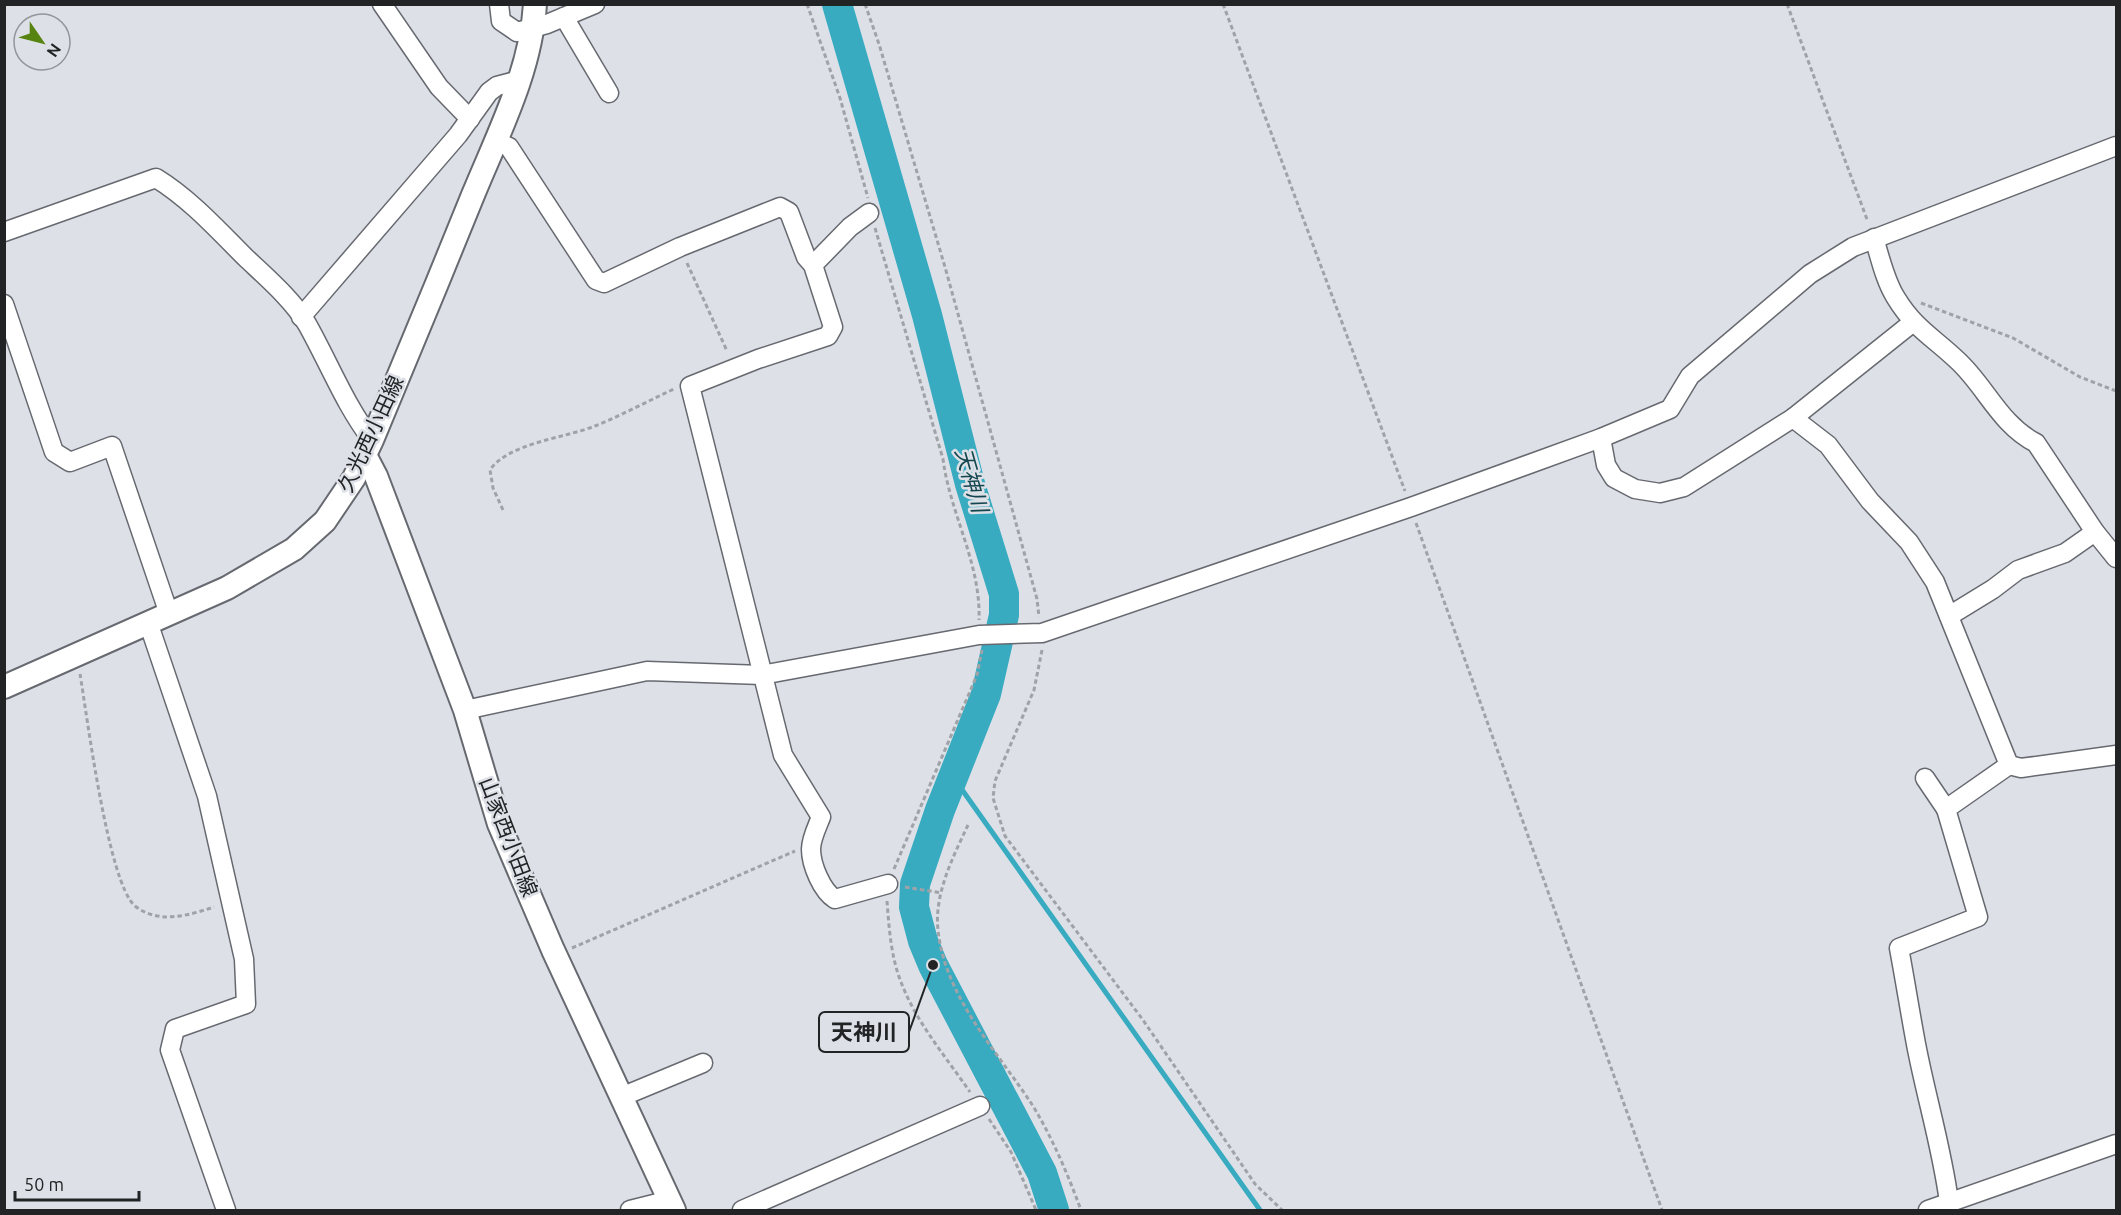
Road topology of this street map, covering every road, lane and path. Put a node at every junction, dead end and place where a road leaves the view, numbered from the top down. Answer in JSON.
{"nodes":[{"id":1,"x":382,"y":4,"type":"edge"},
{"id":2,"x":499,"y":4,"type":"edge"},
{"id":3,"x":535,"y":4,"type":"edge"},
{"id":4,"x":595,"y":4,"type":"edge"},
{"id":5,"x":807,"y":4,"type":"edge"},
{"id":6,"x":865,"y":4,"type":"edge"},
{"id":7,"x":1223,"y":4,"type":"edge"},
{"id":8,"x":1787,"y":4,"type":"edge"},
{"id":9,"x":564,"y":17,"type":"junction"},
{"id":10,"x":534,"y":27,"type":"junction"},
{"id":11,"x":519,"y":80,"type":"junction"},
{"id":12,"x":609,"y":93,"type":"dead end"},
{"id":13,"x":470,"y":119,"type":"junction"},
{"id":14,"x":495,"y":141,"type":"junction"},
{"id":15,"x":2116,"y":146,"type":"edge"},
{"id":16,"x":869,"y":213,"type":"junction"},
{"id":17,"x":4,"y":232,"type":"edge"},
{"id":18,"x":1874,"y":238,"type":"junction"},
{"id":19,"x":680,"y":247,"type":"junction"},
{"id":20,"x":813,"y":265,"type":"junction"},
{"id":21,"x":1894,"y":296,"type":"junction"},
{"id":22,"x":4,"y":304,"type":"edge"},
{"id":23,"x":301,"y":316,"type":"junction"},
{"id":24,"x":1912,"y":323,"type":"junction"},
{"id":25,"x":727,"y":351,"type":"dead end"},
{"id":26,"x":690,"y":386,"type":"junction"},
{"id":27,"x":2116,"y":391,"type":"edge"},
{"id":28,"x":1793,"y":418,"type":"junction"},
{"id":29,"x":1601,"y":438,"type":"junction"},
{"id":30,"x":369,"y":447,"type":"junction"},
{"id":31,"x":1411,"y":507,"type":"junction"},
{"id":32,"x":503,"y":510,"type":"dead end"},
{"id":33,"x":2095,"y":532,"type":"junction"},
{"id":34,"x":2116,"y":558,"type":"edge"},
{"id":35,"x":1949,"y":616,"type":"junction"},
{"id":36,"x":158,"y":618,"type":"junction"},
{"id":37,"x":1034,"y":633,"type":"junction"},
{"id":38,"x":982,"y":635,"type":"junction"},
{"id":39,"x":74,"y":655,"type":"junction"},
{"id":40,"x":762,"y":675,"type":"junction"},
{"id":41,"x":4,"y":687,"type":"edge"},
{"id":42,"x":465,"y":710,"type":"junction"},
{"id":43,"x":2115,"y":753,"type":"edge"},
{"id":44,"x":2010,"y":765,"type":"junction"},
{"id":45,"x":1925,"y":778,"type":"dead end"},
{"id":46,"x":1946,"y":809,"type":"junction"},
{"id":47,"x":968,"y":825,"type":"dead end"},
{"id":48,"x":811,"y":847,"type":"junction"},
{"id":49,"x":888,"y":884,"type":"junction"},
{"id":50,"x":942,"y":893,"type":"junction"},
{"id":51,"x":230,"y":902,"type":"junction"},
{"id":52,"x":556,"y":956,"type":"junction"},
{"id":53,"x":703,"y":1063,"type":"dead end"},
{"id":54,"x":621,"y":1097,"type":"junction"},
{"id":55,"x":980,"y":1106,"type":"junction"},
{"id":56,"x":2116,"y":1144,"type":"edge"},
{"id":57,"x":1949,"y":1203,"type":"junction"},
{"id":58,"x":672,"y":1205,"type":"edge"},
{"id":59,"x":749,"y":1209,"type":"edge"},
{"id":60,"x":226,"y":1210,"type":"edge"},
{"id":61,"x":630,"y":1210,"type":"edge"},
{"id":62,"x":1036,"y":1210,"type":"edge"},
{"id":63,"x":1081,"y":1210,"type":"edge"},
{"id":64,"x":1282,"y":1210,"type":"edge"},
{"id":65,"x":1662,"y":1210,"type":"edge"},
{"id":66,"x":1928,"y":1210,"type":"edge"}],
"edges":[{"from":1,"to":13,"type":"street"},
{"from":2,"to":10,"type":"street"},
{"from":3,"to":10,"type":"main road","name":"久光西小田線"},
{"from":4,"to":9,"type":"street"},
{"from":5,"to":16,"type":"path"},
{"from":6,"to":37,"type":"path"},
{"from":7,"to":31,"type":"path"},
{"from":8,"to":18,"type":"path"},
{"from":9,"to":10,"type":"street"},
{"from":9,"to":12,"type":"street"},
{"from":10,"to":11,"type":"main road","name":"久光西小田線"},
{"from":11,"to":13,"type":"street"},
{"from":11,"to":14,"type":"main road","name":"久光西小田線"},
{"from":13,"to":23,"type":"street"},
{"from":14,"to":19,"type":"street"},
{"from":14,"to":30,"type":"main road","name":"久光西小田線"},
{"from":15,"to":18,"type":"street"},
{"from":16,"to":20,"type":"street"},
{"from":16,"to":38,"type":"path"},
{"from":17,"to":23,"type":"street"},
{"from":18,"to":21,"type":"street"},
{"from":18,"to":29,"type":"street"},
{"from":19,"to":20,"type":"street"},
{"from":19,"to":25,"type":"path"},
{"from":20,"to":26,"type":"street"},
{"from":21,"to":24,"type":"street"},
{"from":21,"to":27,"type":"path"},
{"from":22,"to":36,"type":"street"},
{"from":23,"to":30,"type":"street"},
{"from":24,"to":28,"type":"street"},
{"from":24,"to":33,"type":"street"},
{"from":26,"to":32,"type":"path"},
{"from":26,"to":40,"type":"street"},
{"from":28,"to":29,"type":"street"},
{"from":28,"to":35,"type":"street"},
{"from":29,"to":31,"type":"street"},
{"from":30,"to":36,"type":"main road","name":"久光西小田線"},
{"from":30,"to":42,"type":"main road","name":"山家西小田線"},
{"from":31,"to":37,"type":"street"},
{"from":31,"to":65,"type":"path"},
{"from":33,"to":34,"type":"street"},
{"from":33,"to":35,"type":"street"},
{"from":35,"to":44,"type":"street"},
{"from":36,"to":39,"type":"main road","name":"久光西小田線"},
{"from":36,"to":51,"type":"street"},
{"from":37,"to":38,"type":"street"},
{"from":37,"to":64,"type":"path"},
{"from":38,"to":40,"type":"street"},
{"from":38,"to":49,"type":"path"},
{"from":39,"to":41,"type":"main road","name":"久光西小田線"},
{"from":39,"to":51,"type":"path"},
{"from":40,"to":42,"type":"street"},
{"from":40,"to":48,"type":"street"},
{"from":42,"to":52,"type":"main road","name":"山家西小田線"},
{"from":43,"to":44,"type":"street"},
{"from":44,"to":46,"type":"street"},
{"from":45,"to":46,"type":"street"},
{"from":46,"to":57,"type":"street"},
{"from":47,"to":50,"type":"path"},
{"from":48,"to":49,"type":"street"},
{"from":48,"to":52,"type":"path"},
{"from":49,"to":50,"type":"path"},
{"from":49,"to":55,"type":"path"},
{"from":50,"to":63,"type":"path"},
{"from":51,"to":60,"type":"street"},
{"from":52,"to":54,"type":"main road","name":"山家西小田線"},
{"from":53,"to":54,"type":"street"},
{"from":54,"to":58,"type":"main road","name":"山家西小田線"},
{"from":55,"to":59,"type":"street"},
{"from":55,"to":62,"type":"path"},
{"from":56,"to":57,"type":"street"},
{"from":57,"to":66,"type":"street"},
{"from":58,"to":61,"type":"street"}]}
